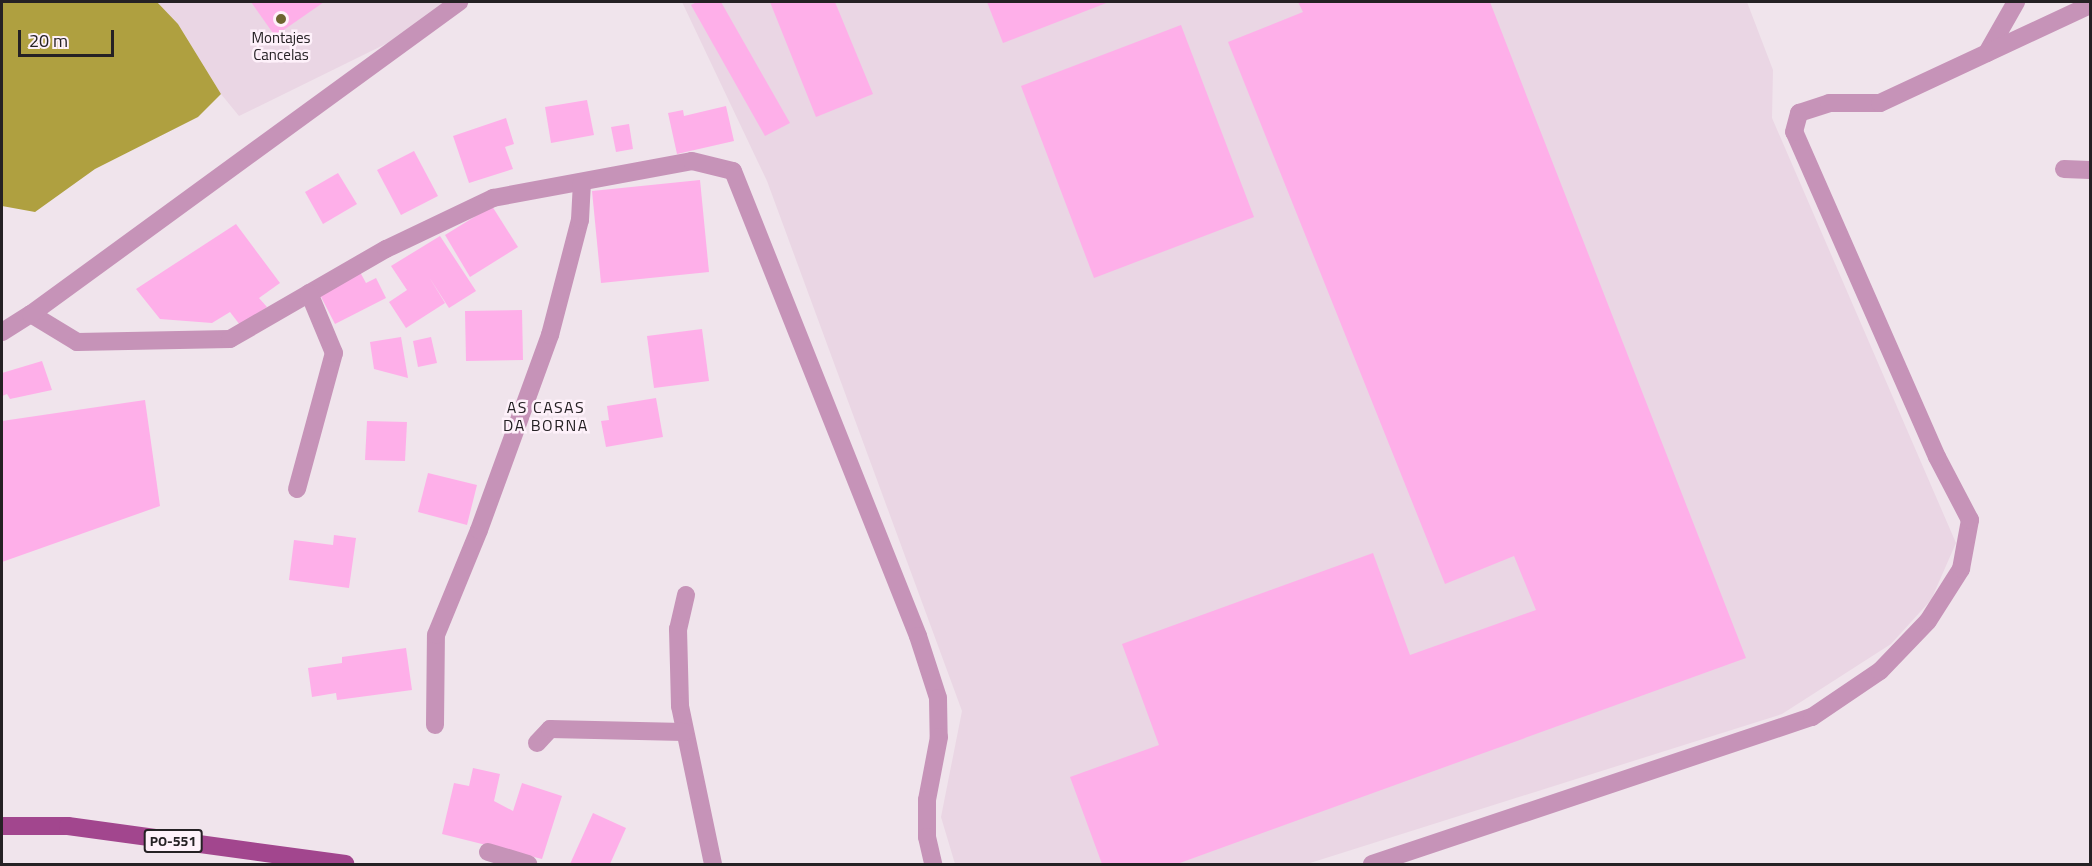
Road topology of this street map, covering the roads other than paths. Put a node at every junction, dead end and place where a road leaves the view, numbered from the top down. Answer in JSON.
{"nodes":[{"id":1,"x":459,"y":2,"type":"edge"},
{"id":2,"x":2016,"y":2,"type":"edge"},
{"id":3,"x":2091,"y":5,"type":"edge"},
{"id":4,"x":1987,"y":53,"type":"junction"},
{"id":5,"x":2064,"y":169,"type":"dead end"},
{"id":6,"x":2091,"y":170,"type":"edge"},
{"id":7,"x":582,"y":182,"type":"junction"},
{"id":8,"x":309,"y":293,"type":"junction"},
{"id":9,"x":31,"y":314,"type":"junction"},
{"id":10,"x":2,"y":332,"type":"edge"},
{"id":11,"x":297,"y":489,"type":"dead end"},
{"id":12,"x":686,"y":595,"type":"dead end"},
{"id":13,"x":435,"y":725,"type":"dead end"},
{"id":14,"x":684,"y":732,"type":"junction"},
{"id":15,"x":537,"y":743,"type":"dead end"},
{"id":16,"x":2,"y":826,"type":"edge"},
{"id":17,"x":488,"y":852,"type":"dead end"},
{"id":18,"x":345,"y":864,"type":"edge"},
{"id":19,"x":528,"y":864,"type":"edge"},
{"id":20,"x":713,"y":864,"type":"edge"},
{"id":21,"x":933,"y":864,"type":"edge"},
{"id":22,"x":1372,"y":864,"type":"edge"}],
"edges":[{"from":1,"to":9,"type":"street"},
{"from":2,"to":4,"type":"street"},
{"from":3,"to":4,"type":"street"},
{"from":4,"to":22,"type":"street"},
{"from":5,"to":6,"type":"street"},
{"from":7,"to":8,"type":"street"},
{"from":7,"to":13,"type":"street"},
{"from":7,"to":21,"type":"street"},
{"from":8,"to":9,"type":"street"},
{"from":8,"to":11,"type":"street"},
{"from":9,"to":10,"type":"street"},
{"from":12,"to":14,"type":"street"},
{"from":14,"to":15,"type":"street"},
{"from":14,"to":20,"type":"street"},
{"from":16,"to":18,"type":"main road","number":"PO-551"},
{"from":17,"to":19,"type":"street"}]}
